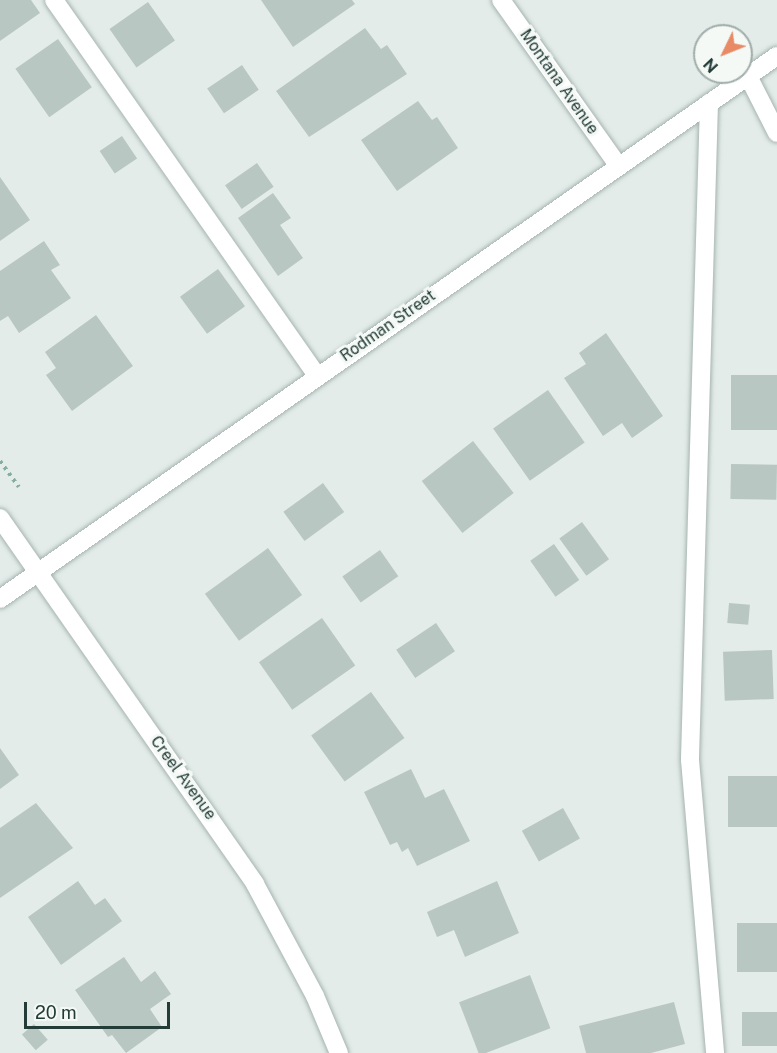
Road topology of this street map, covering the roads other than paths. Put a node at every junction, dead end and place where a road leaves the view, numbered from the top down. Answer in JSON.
{"nodes":[{"id":1,"x":54,"y":0,"type":"edge"},
{"id":2,"x":501,"y":0,"type":"edge"},
{"id":3,"x":777,"y":56,"type":"edge"},
{"id":4,"x":753,"y":73,"type":"edge"},
{"id":5,"x":736,"y":84,"type":"edge"},
{"id":6,"x":752,"y":84,"type":"edge"},
{"id":7,"x":709,"y":102,"type":"junction"},
{"id":8,"x":777,"y":133,"type":"edge"},
{"id":9,"x":617,"y":164,"type":"junction"},
{"id":10,"x":316,"y":376,"type":"junction"},
{"id":11,"x":0,"y":518,"type":"edge"},
{"id":12,"x":38,"y":572,"type":"junction"},
{"id":13,"x":0,"y":599,"type":"edge"},
{"id":14,"x":339,"y":1053,"type":"edge"},
{"id":15,"x":715,"y":1053,"type":"edge"}],
"edges":[{"from":1,"to":10,"type":"street"},
{"from":2,"to":9,"type":"street","name":"Montana Avenue"},
{"from":3,"to":4,"type":"street","name":"Rodman Street"},
{"from":5,"to":7,"type":"street","name":"Rodman Street"},
{"from":6,"to":8,"type":"street"},
{"from":7,"to":9,"type":"street","name":"Rodman Street"},
{"from":7,"to":15,"type":"street"},
{"from":9,"to":10,"type":"street","name":"Rodman Street"},
{"from":10,"to":12,"type":"street","name":"Rodman Street"},
{"from":11,"to":12,"type":"street","name":"Creel Avenue"},
{"from":12,"to":13,"type":"street","name":"Rodman Street"},
{"from":12,"to":14,"type":"street","name":"Creel Avenue"}]}
